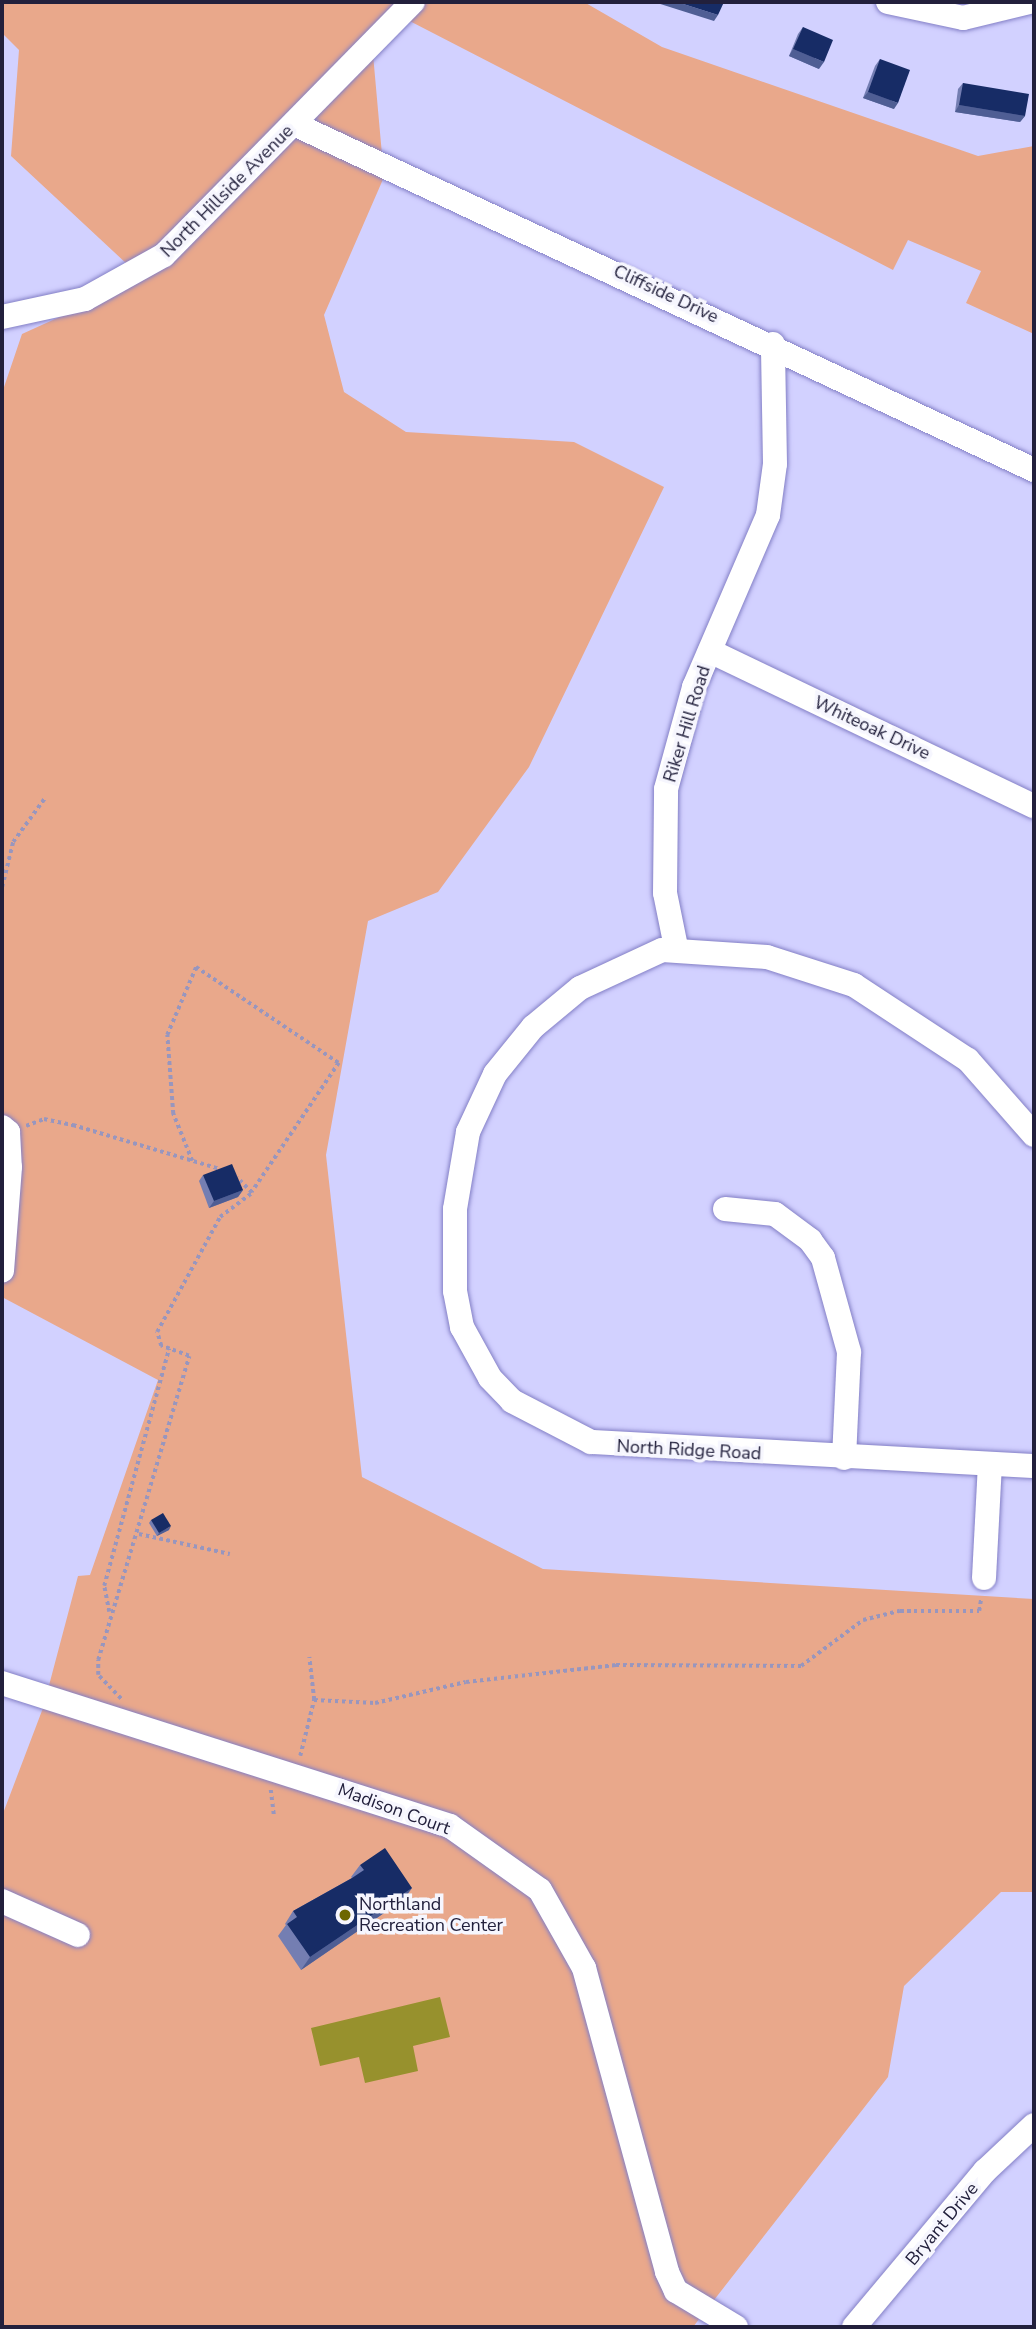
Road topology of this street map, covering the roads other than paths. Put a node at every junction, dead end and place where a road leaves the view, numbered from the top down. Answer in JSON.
{"nodes":[{"id":1,"x":414,"y":2,"type":"edge"},
{"id":2,"x":888,"y":2,"type":"edge"},
{"id":3,"x":1029,"y":2,"type":"edge"},
{"id":4,"x":294,"y":124,"type":"junction"},
{"id":5,"x":2,"y":317,"type":"edge"},
{"id":6,"x":773,"y":344,"type":"junction"},
{"id":7,"x":1034,"y":470,"type":"edge"},
{"id":8,"x":710,"y":651,"type":"junction"},
{"id":9,"x":1034,"y":806,"type":"edge"},
{"id":10,"x":676,"y":947,"type":"junction"},
{"id":11,"x":5,"y":1130,"type":"edge"},
{"id":12,"x":1034,"y":1136,"type":"edge"},
{"id":13,"x":725,"y":1209,"type":"dead end"},
{"id":14,"x":2,"y":1271,"type":"edge"},
{"id":15,"x":844,"y":1458,"type":"junction"},
{"id":16,"x":990,"y":1464,"type":"junction"},
{"id":17,"x":1034,"y":1466,"type":"edge"},
{"id":18,"x":984,"y":1578,"type":"road end"},
{"id":19,"x":2,"y":1683,"type":"edge"},
{"id":20,"x":2,"y":1900,"type":"edge"},
{"id":21,"x":78,"y":1935,"type":"dead end"},
{"id":22,"x":1034,"y":2125,"type":"edge"},
{"id":23,"x":736,"y":2327,"type":"edge"},
{"id":24,"x":855,"y":2327,"type":"edge"}],
"edges":[{"from":1,"to":4,"type":"street","name":"North Hillside Avenue"},
{"from":2,"to":3,"type":"street"},
{"from":4,"to":5,"type":"street","name":"North Hillside Avenue"},
{"from":4,"to":6,"type":"street","name":"Cliffside Drive"},
{"from":6,"to":7,"type":"street","name":"Cliffside Drive"},
{"from":6,"to":8,"type":"street","name":"Riker Hill Road"},
{"from":8,"to":9,"type":"street","name":"Whiteoak Drive"},
{"from":8,"to":10,"type":"street","name":"Riker Hill Road"},
{"from":10,"to":12,"type":"street"},
{"from":10,"to":15,"type":"street","name":"North Ridge Road"},
{"from":11,"to":14,"type":"street"},
{"from":13,"to":15,"type":"street"},
{"from":15,"to":16,"type":"street","name":"North Ridge Road"},
{"from":16,"to":17,"type":"street","name":"North Ridge Road"},
{"from":16,"to":18,"type":"street"},
{"from":19,"to":23,"type":"street","name":"Madison Court"},
{"from":20,"to":21,"type":"street"},
{"from":22,"to":24,"type":"street","name":"Bryant Drive"}]}
